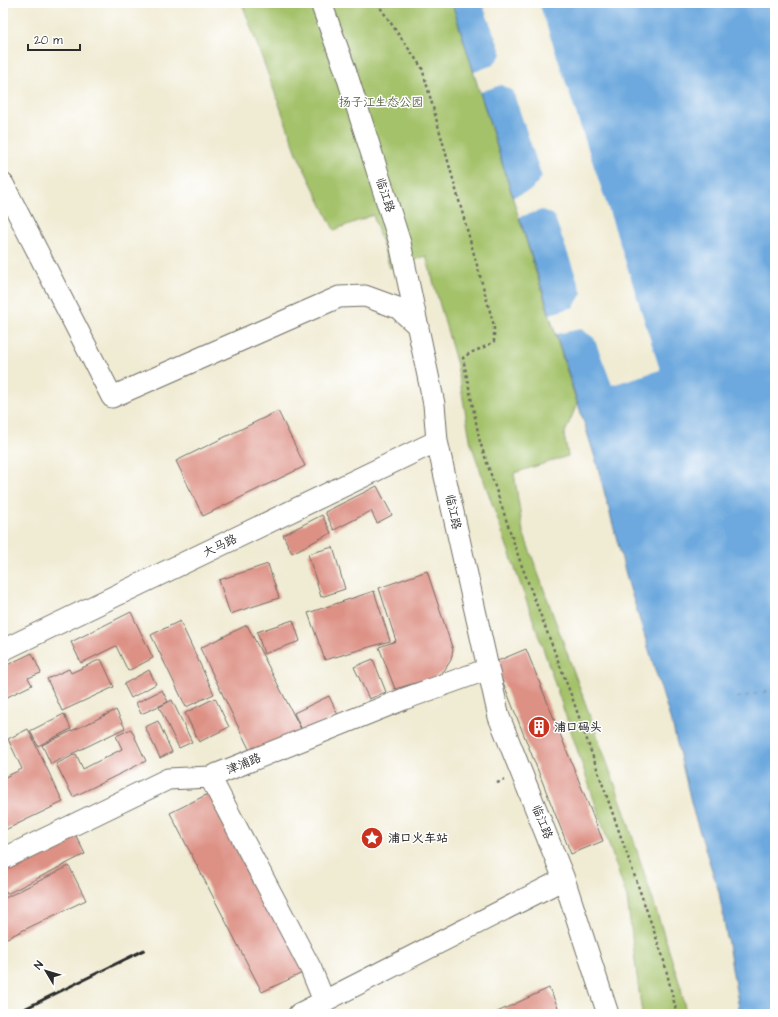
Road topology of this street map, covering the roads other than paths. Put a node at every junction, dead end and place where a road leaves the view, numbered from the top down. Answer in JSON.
{"nodes":[{"id":1,"x":321,"y":3,"type":"edge"},
{"id":2,"x":3,"y":184,"type":"edge"},
{"id":3,"x":418,"y":326,"type":"junction"},
{"id":4,"x":437,"y":441,"type":"junction"},
{"id":5,"x":3,"y":650,"type":"edge"},
{"id":6,"x":488,"y":669,"type":"junction"},
{"id":7,"x":210,"y":777,"type":"junction"},
{"id":8,"x":3,"y":859,"type":"edge"},
{"id":9,"x":564,"y":879,"type":"junction"},
{"id":10,"x":324,"y":1001,"type":"junction"},
{"id":11,"x":299,"y":1014,"type":"edge"},
{"id":12,"x":608,"y":1014,"type":"edge"}],
"edges":[{"from":1,"to":3,"type":"street","name":"临江路"},
{"from":2,"to":3,"type":"street"},
{"from":3,"to":4,"type":"street","name":"临江路"},
{"from":4,"to":5,"type":"street","name":"大马路"},
{"from":4,"to":6,"type":"street","name":"临江路"},
{"from":6,"to":7,"type":"street","name":"津浦路"},
{"from":6,"to":9,"type":"street","name":"临江路"},
{"from":7,"to":8,"type":"street","name":"津浦路"},
{"from":7,"to":10,"type":"street"},
{"from":9,"to":10,"type":"street"},
{"from":9,"to":12,"type":"street","name":"临江路"},
{"from":10,"to":11,"type":"street"}]}
